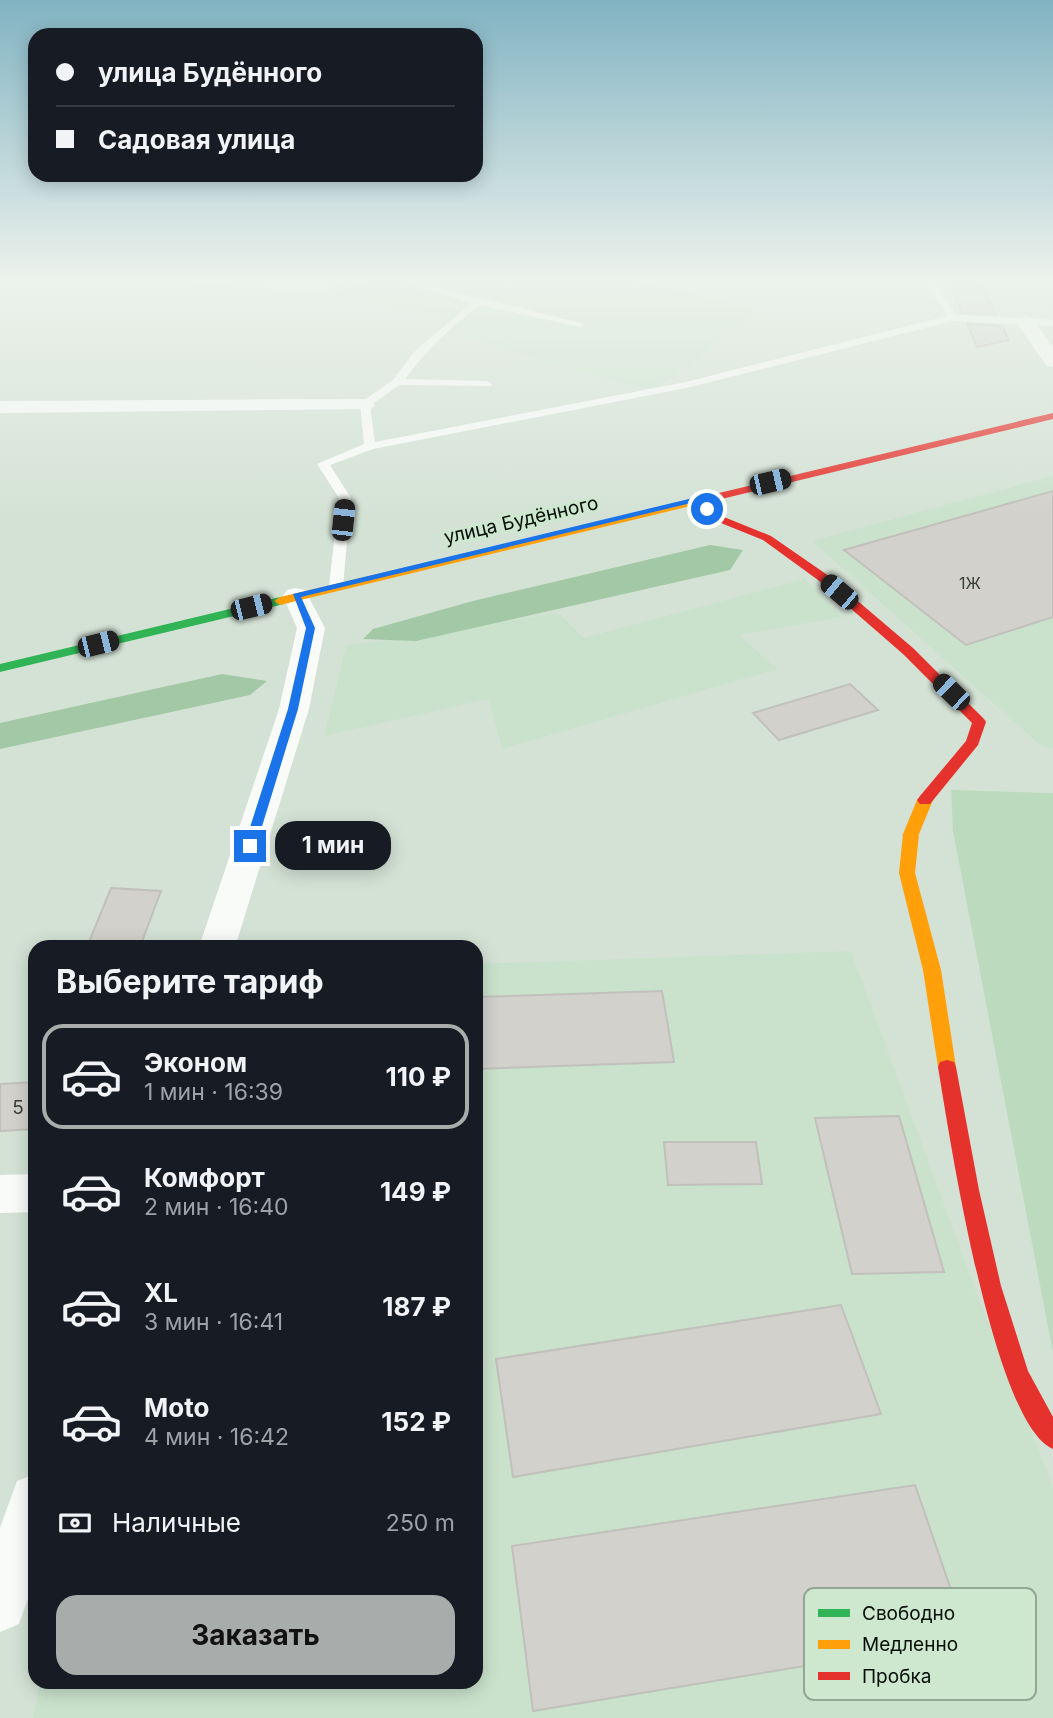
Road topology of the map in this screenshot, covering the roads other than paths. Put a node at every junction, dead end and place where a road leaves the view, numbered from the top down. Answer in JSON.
{"nodes":[{"id":1,"x":416,"y":357,"type":"edge"},
{"id":2,"x":797,"y":357,"type":"edge"},
{"id":3,"x":397,"y":382,"type":"junction"},
{"id":4,"x":487,"y":384,"type":"dead end"},
{"id":5,"x":364,"y":405,"type":"junction"},
{"id":6,"x":0,"y":407,"type":"edge"},
{"id":7,"x":1053,"y":416,"type":"edge"},
{"id":8,"x":370,"y":446,"type":"junction"},
{"id":9,"x":693,"y":500,"type":"junction"},
{"id":10,"x":336,"y":586,"type":"junction"},
{"id":11,"x":296,"y":596,"type":"junction"},
{"id":12,"x":0,"y":668,"type":"edge"},
{"id":13,"x":219,"y":940,"type":"edge"},
{"id":14,"x":28,"y":1193,"type":"edge"},
{"id":15,"x":0,"y":1194,"type":"edge"},
{"id":16,"x":1053,"y":1437,"type":"edge"},
{"id":17,"x":28,"y":1520,"type":"edge"},
{"id":18,"x":0,"y":1605,"type":"edge"}],
"edges":[{"from":1,"to":3,"type":"lane"},
{"from":2,"to":8,"type":"lane"},
{"from":3,"to":4,"type":"lane"},
{"from":3,"to":5,"type":"lane"},
{"from":5,"to":6,"type":"street"},
{"from":5,"to":8,"type":"lane"},
{"from":7,"to":9,"type":"main road","name":"улица Будённого"},
{"from":8,"to":10,"type":"lane"},
{"from":9,"to":10,"type":"main road","name":"улица Будённого"},
{"from":9,"to":16,"type":"main road"},
{"from":10,"to":11,"type":"main road","name":"улица Будённого"},
{"from":11,"to":12,"type":"main road","name":"улица Будённого"},
{"from":11,"to":13,"type":"street"},
{"from":14,"to":15,"type":"street"},
{"from":17,"to":18,"type":"street"}]}
